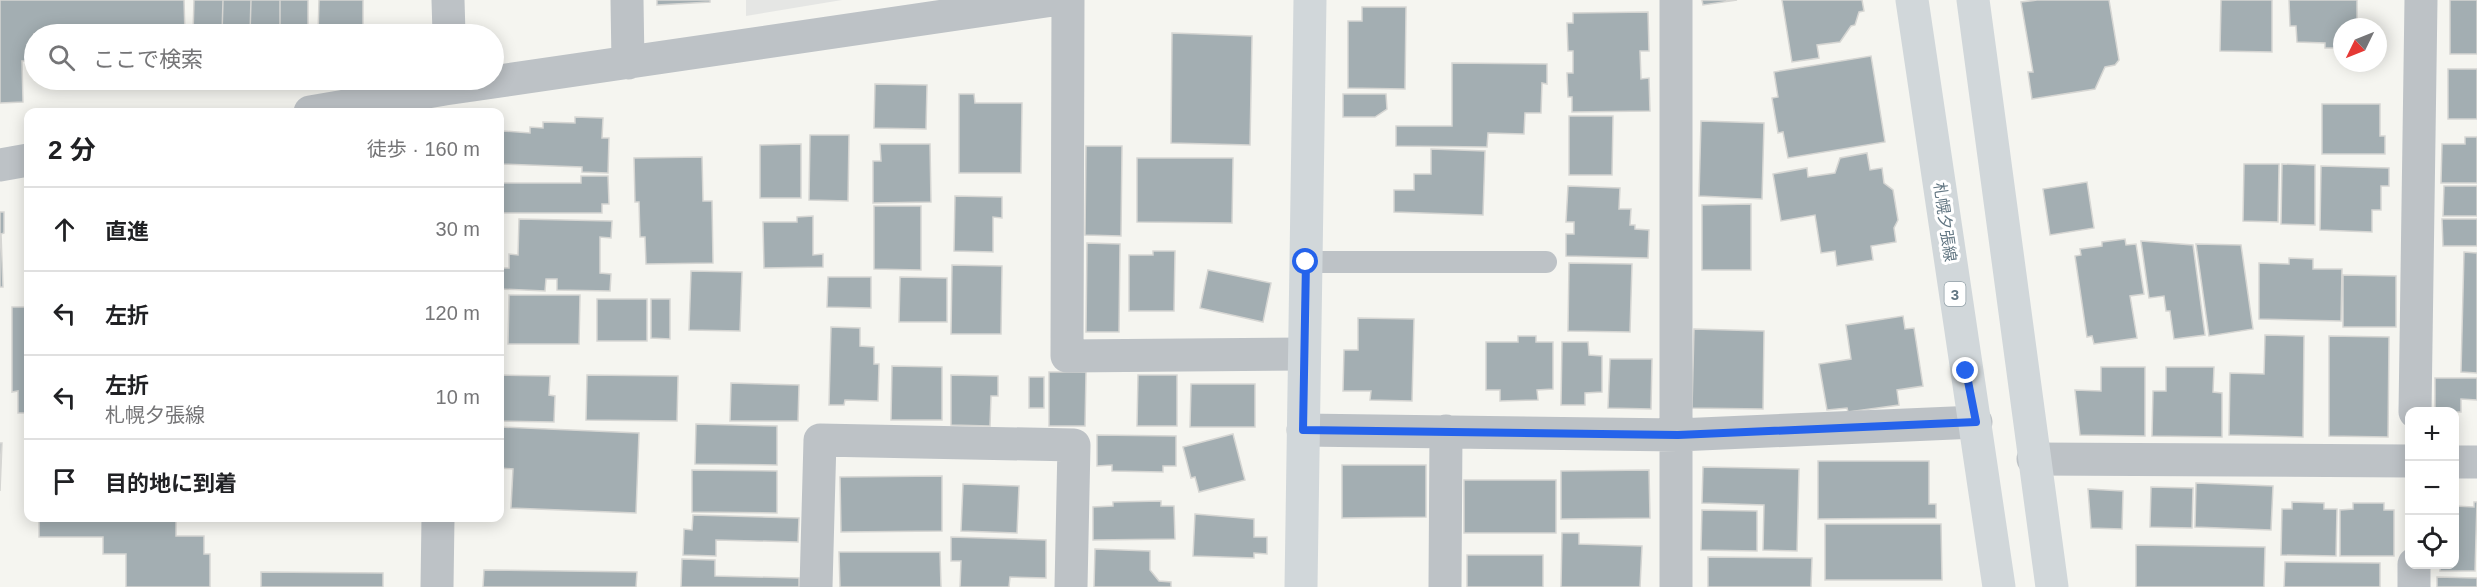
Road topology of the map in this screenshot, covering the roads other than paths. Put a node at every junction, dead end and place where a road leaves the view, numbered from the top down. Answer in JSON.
{"nodes":[{"id":1,"x":448,"y":0,"type":"edge"},
{"id":2,"x":627,"y":0,"type":"edge"},
{"id":3,"x":1053,"y":0,"type":"edge"},
{"id":4,"x":1068,"y":0,"type":"edge"},
{"id":5,"x":1310,"y":0,"type":"edge"},
{"id":6,"x":1676,"y":0,"type":"edge"},
{"id":7,"x":1912,"y":0,"type":"edge"},
{"id":8,"x":1973,"y":0,"type":"edge"},
{"id":9,"x":2421,"y":0,"type":"edge"},
{"id":10,"x":448,"y":24,"type":"edge"},
{"id":11,"x":628,"y":63,"type":"junction"},
{"id":12,"x":504,"y":84,"type":"edge"},
{"id":13,"x":469,"y":90,"type":"edge"},
{"id":14,"x":445,"y":94,"type":"edge"},
{"id":15,"x":340,"y":108,"type":"edge"},
{"id":16,"x":24,"y":161,"type":"edge"},
{"id":17,"x":0,"y":165,"type":"edge"},
{"id":18,"x":1306,"y":262,"type":"junction"},
{"id":19,"x":1546,"y":262,"type":"dead end"},
{"id":20,"x":1304,"y":354,"type":"junction"},
{"id":21,"x":2415,"y":407,"type":"edge"},
{"id":22,"x":1976,"y":422,"type":"junction"},
{"id":23,"x":1303,"y":430,"type":"junction"},
{"id":24,"x":1446,"y":431,"type":"junction"},
{"id":25,"x":1678,"y":435,"type":"junction"},
{"id":26,"x":2033,"y":459,"type":"junction"},
{"id":27,"x":2405,"y":461,"type":"edge"},
{"id":28,"x":2459,"y":462,"type":"edge"},
{"id":29,"x":2477,"y":462,"type":"edge"},
{"id":30,"x":438,"y":522,"type":"edge"},
{"id":31,"x":2414,"y":569,"type":"edge"},
{"id":32,"x":437,"y":587,"type":"edge"},
{"id":33,"x":816,"y":587,"type":"edge"},
{"id":34,"x":1071,"y":587,"type":"edge"},
{"id":35,"x":1301,"y":587,"type":"edge"},
{"id":36,"x":1445,"y":587,"type":"edge"},
{"id":37,"x":1676,"y":587,"type":"edge"},
{"id":38,"x":1999,"y":587,"type":"edge"},
{"id":39,"x":2052,"y":587,"type":"edge"},
{"id":40,"x":2414,"y":587,"type":"edge"}],
"edges":[{"from":1,"to":10,"type":"street"},
{"from":2,"to":11,"type":"street"},
{"from":3,"to":11,"type":"street"},
{"from":4,"to":20,"type":"street"},
{"from":5,"to":18,"type":"main road"},
{"from":6,"to":25,"type":"street"},
{"from":7,"to":22,"type":"main road","name":"札幌夕張線","number":"3"},
{"from":8,"to":26,"type":"main road"},
{"from":9,"to":21,"type":"street"},
{"from":11,"to":12,"type":"street"},
{"from":13,"to":14,"type":"street"},
{"from":14,"to":15,"type":"street"},
{"from":16,"to":17,"type":"street"},
{"from":18,"to":19,"type":"lane"},
{"from":18,"to":20,"type":"main road"},
{"from":20,"to":23,"type":"main road"},
{"from":22,"to":25,"type":"street"},
{"from":22,"to":38,"type":"main road","name":"札幌夕張線","number":"3"},
{"from":23,"to":24,"type":"street"},
{"from":23,"to":35,"type":"main road"},
{"from":24,"to":25,"type":"street"},
{"from":24,"to":36,"type":"street"},
{"from":25,"to":37,"type":"street"},
{"from":26,"to":27,"type":"street"},
{"from":26,"to":39,"type":"main road"},
{"from":28,"to":29,"type":"street"},
{"from":30,"to":32,"type":"street"},
{"from":31,"to":40,"type":"street"},
{"from":33,"to":34,"type":"street"}]}
